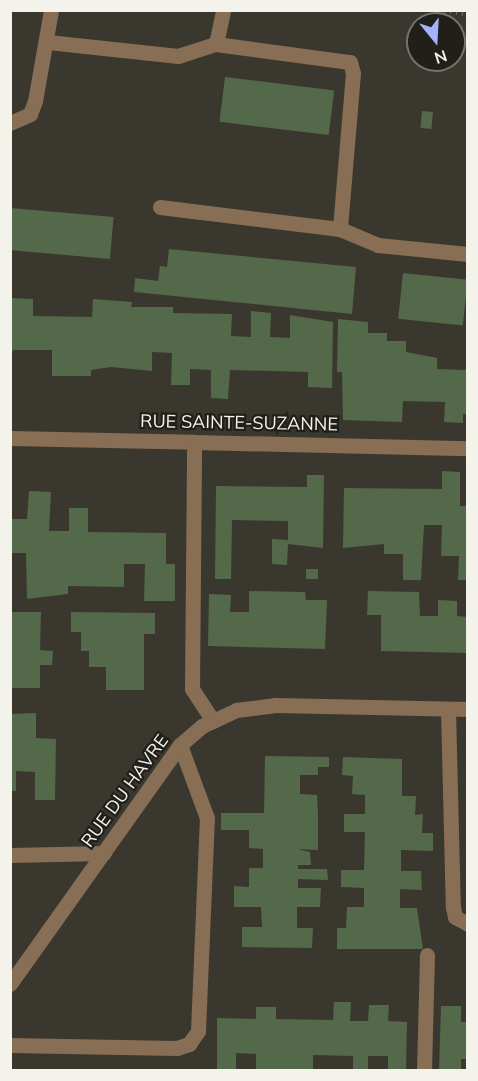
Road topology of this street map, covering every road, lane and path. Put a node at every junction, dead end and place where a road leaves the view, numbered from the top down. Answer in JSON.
{"nodes":[{"id":1,"x":51,"y":10,"type":"edge"},
{"id":2,"x":223,"y":10,"type":"edge"},
{"id":3,"x":438,"y":10,"type":"edge"},
{"id":4,"x":468,"y":14,"type":"edge"},
{"id":5,"x":48,"y":42,"type":"junction"},
{"id":6,"x":216,"y":44,"type":"junction"},
{"id":7,"x":10,"y":123,"type":"edge"},
{"id":8,"x":160,"y":207,"type":"dead end"},
{"id":9,"x":340,"y":230,"type":"junction"},
{"id":10,"x":468,"y":254,"type":"edge"},
{"id":11,"x":10,"y":438,"type":"edge"},
{"id":12,"x":194,"y":442,"type":"junction"},
{"id":13,"x":468,"y":448,"type":"edge"},
{"id":14,"x":448,"y":709,"type":"junction"},
{"id":15,"x":468,"y":709,"type":"edge"},
{"id":16,"x":213,"y":721,"type":"junction"},
{"id":17,"x":180,"y":745,"type":"junction"},
{"id":18,"x":104,"y":853,"type":"junction"},
{"id":19,"x":10,"y":855,"type":"edge"},
{"id":20,"x":468,"y":924,"type":"edge"},
{"id":21,"x":427,"y":955,"type":"dead end"},
{"id":22,"x":10,"y":984,"type":"edge"},
{"id":23,"x":10,"y":1045,"type":"edge"},
{"id":24,"x":424,"y":1071,"type":"edge"}],
"edges":[{"from":1,"to":5,"type":"street"},
{"from":2,"to":6,"type":"street"},
{"from":3,"to":4,"type":"path"},
{"from":5,"to":6,"type":"street"},
{"from":5,"to":7,"type":"street"},
{"from":6,"to":9,"type":"street"},
{"from":8,"to":9,"type":"street"},
{"from":9,"to":10,"type":"street"},
{"from":11,"to":12,"type":"street","name":"RUE SAINTE-SUZANNE"},
{"from":12,"to":13,"type":"street","name":"RUE SAINTE-SUZANNE"},
{"from":12,"to":16,"type":"street"},
{"from":14,"to":15,"type":"street","name":"RUE DU HAVRE"},
{"from":14,"to":16,"type":"street","name":"RUE DU HAVRE"},
{"from":14,"to":20,"type":"street"},
{"from":16,"to":17,"type":"street","name":"RUE DU HAVRE"},
{"from":17,"to":18,"type":"street","name":"RUE DU HAVRE"},
{"from":17,"to":23,"type":"street"},
{"from":18,"to":19,"type":"street"},
{"from":18,"to":22,"type":"street","name":"RUE DU HAVRE"},
{"from":21,"to":24,"type":"street"}]}
